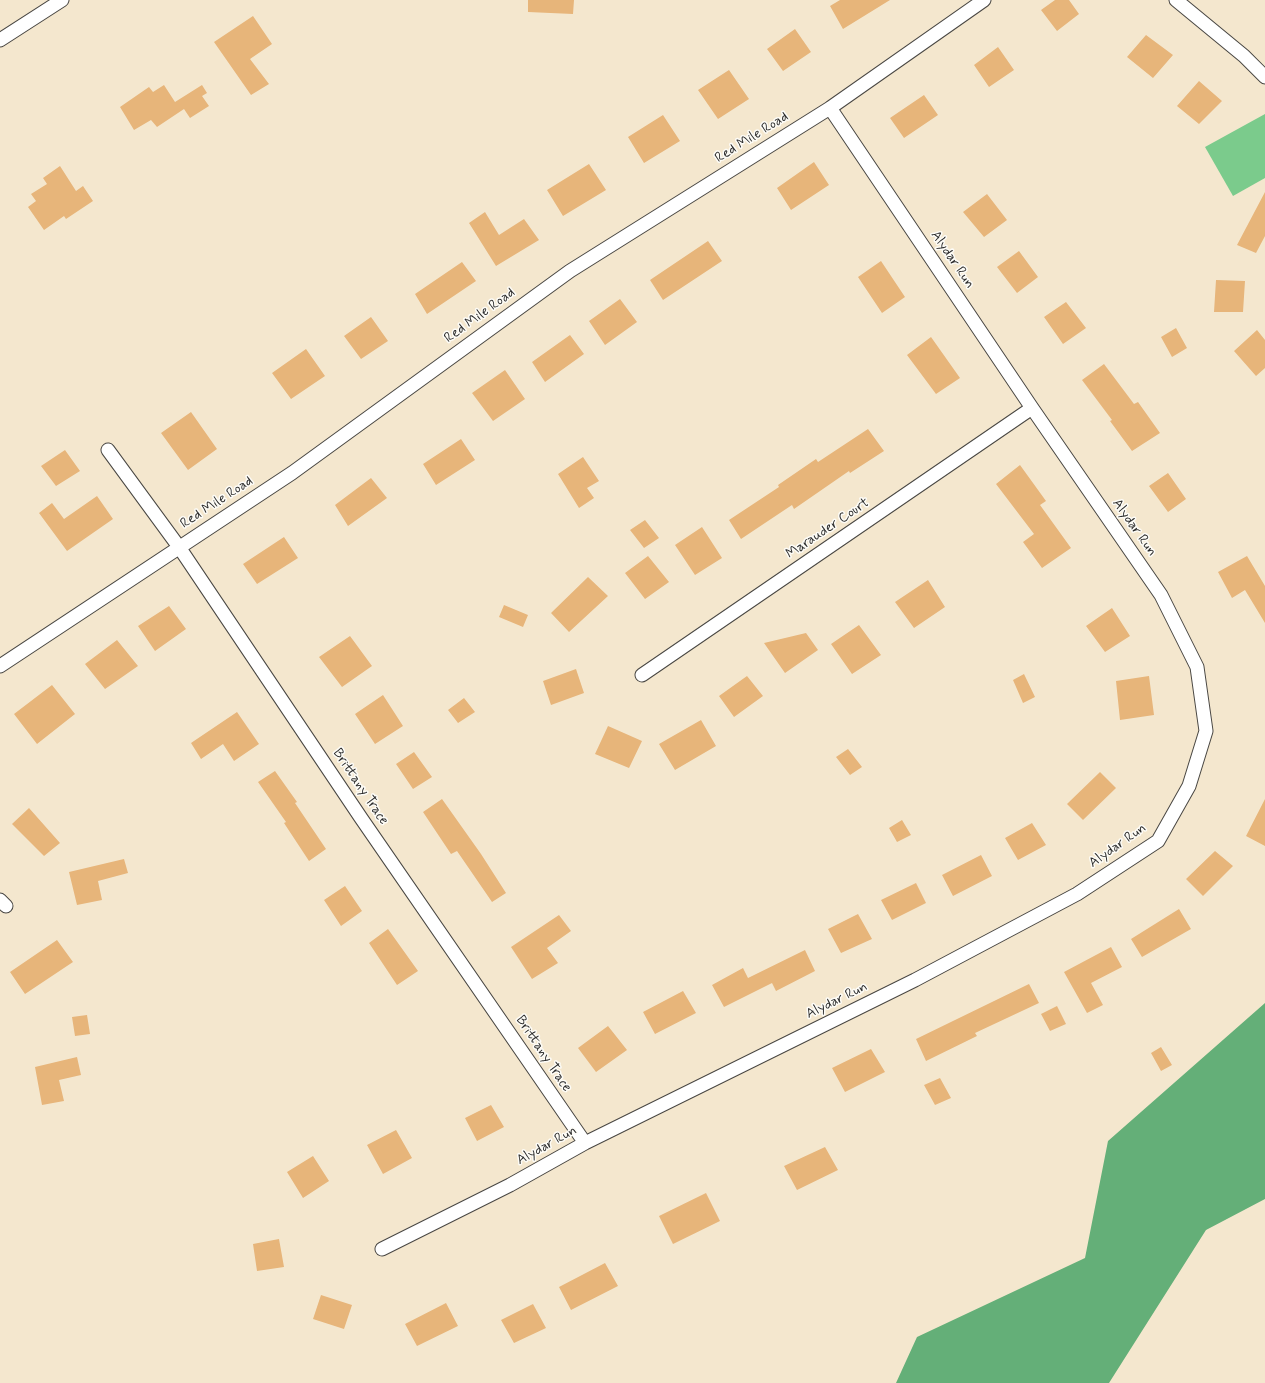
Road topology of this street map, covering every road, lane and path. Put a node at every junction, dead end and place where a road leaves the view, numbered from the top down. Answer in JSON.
{"nodes":[{"id":1,"x":62,"y":0,"type":"edge"},
{"id":2,"x":984,"y":0,"type":"edge"},
{"id":3,"x":1176,"y":0,"type":"edge"},
{"id":4,"x":0,"y":40,"type":"edge"},
{"id":5,"x":1265,"y":77,"type":"edge"},
{"id":6,"x":830,"y":108,"type":"junction"},
{"id":7,"x":1032,"y":408,"type":"junction"},
{"id":8,"x":108,"y":450,"type":"dead end"},
{"id":9,"x":179,"y":547,"type":"junction"},
{"id":10,"x":0,"y":666,"type":"edge"},
{"id":11,"x":642,"y":675,"type":"dead end"},
{"id":12,"x":585,"y":1144,"type":"junction"},
{"id":13,"x":382,"y":1249,"type":"dead end"}],
"edges":[{"from":1,"to":4,"type":"street"},
{"from":2,"to":6,"type":"street","name":"Red Mile Road"},
{"from":3,"to":5,"type":"street"},
{"from":6,"to":7,"type":"street","name":"Alydar Run"},
{"from":6,"to":9,"type":"street","name":"Red Mile Road"},
{"from":7,"to":11,"type":"street","name":"Marauder Court"},
{"from":7,"to":12,"type":"street","name":"Alydar Run"},
{"from":8,"to":9,"type":"street","name":"Brittany Trace"},
{"from":9,"to":10,"type":"street","name":"Red Mile Road"},
{"from":9,"to":12,"type":"street","name":"Brittany Trace"},
{"from":12,"to":13,"type":"street","name":"Alydar Run"}]}
